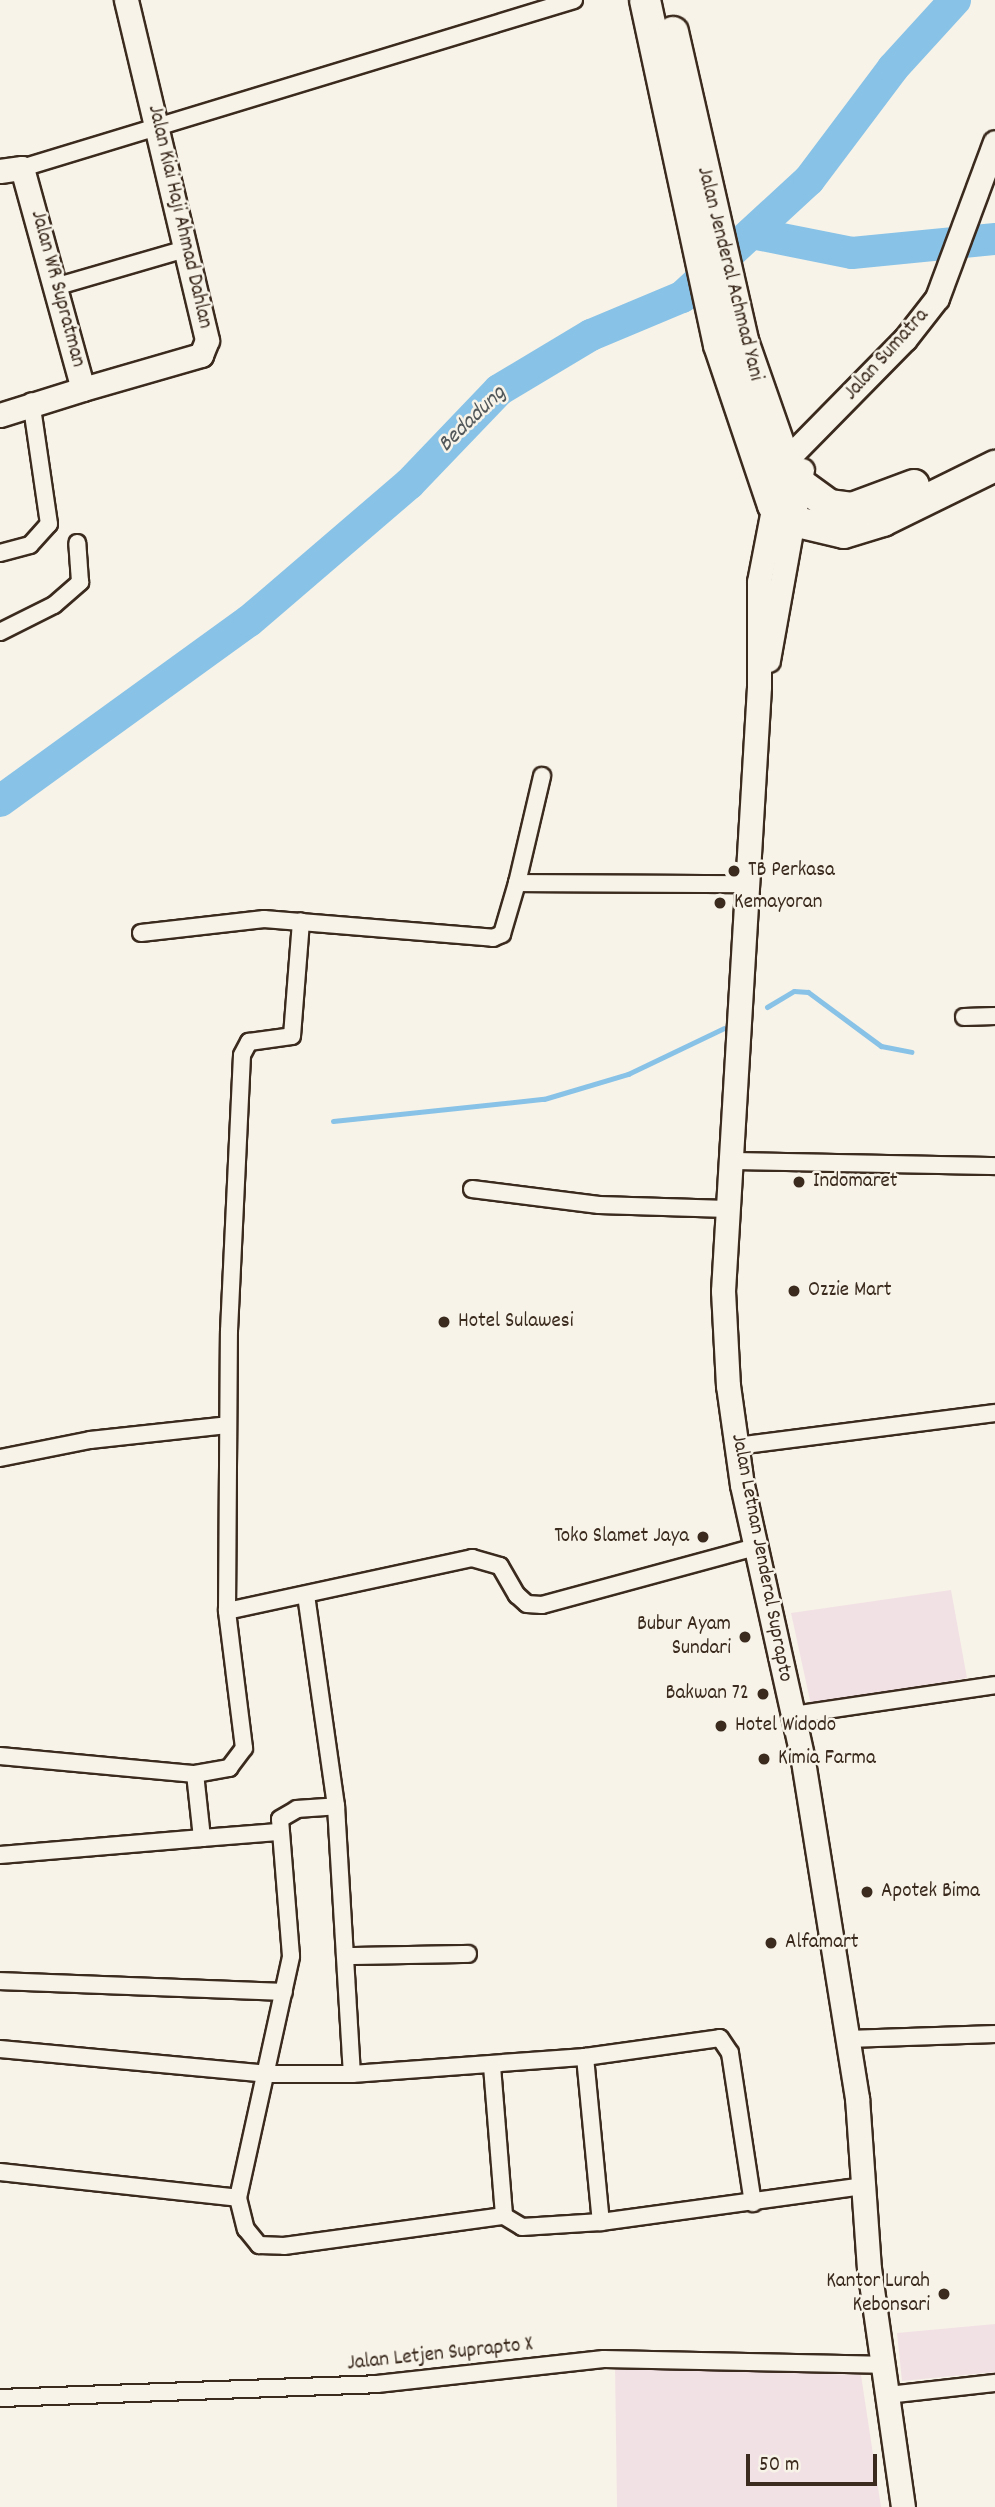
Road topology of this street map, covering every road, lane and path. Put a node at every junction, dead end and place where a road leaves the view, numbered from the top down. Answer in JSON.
{"nodes":[{"id":1,"x":126,"y":0,"type":"edge"},
{"id":2,"x":574,"y":0,"type":"edge"},
{"id":3,"x":645,"y":0,"type":"edge"},
{"id":4,"x":666,"y":0,"type":"edge"},
{"id":5,"x":159,"y":125,"type":"junction"},
{"id":6,"x":992,"y":151,"type":"edge"},
{"id":7,"x":687,"y":153,"type":"junction"},
{"id":8,"x":11,"y":169,"type":"edge"},
{"id":9,"x":189,"y":248,"type":"junction"},
{"id":10,"x":58,"y":286,"type":"junction"},
{"id":11,"x":731,"y":343,"type":"junction"},
{"id":12,"x":83,"y":389,"type":"junction"},
{"id":13,"x":31,"y":401,"type":"junction"},
{"id":14,"x":0,"y":415,"type":"edge"},
{"id":15,"x":995,"y":450,"type":"edge"},
{"id":16,"x":995,"y":466,"type":"edge"},
{"id":17,"x":792,"y":472,"type":"junction"},
{"id":18,"x":783,"y":513,"type":"junction"},
{"id":19,"x":77,"y":543,"type":"dead end"},
{"id":20,"x":0,"y":554,"type":"edge"},
{"id":21,"x":0,"y":632,"type":"edge"},
{"id":22,"x":542,"y":776,"type":"dead end"},
{"id":23,"x":517,"y":883,"type":"junction"},
{"id":24,"x":745,"y":884,"type":"junction"},
{"id":25,"x":301,"y":921,"type":"junction"},
{"id":26,"x":141,"y":933,"type":"dead end"},
{"id":27,"x":995,"y":1016,"type":"edge"},
{"id":28,"x":964,"y":1017,"type":"dead end"},
{"id":29,"x":730,"y":1161,"type":"junction"},
{"id":30,"x":995,"y":1166,"type":"edge"},
{"id":31,"x":472,"y":1189,"type":"dead end"},
{"id":32,"x":728,"y":1209,"type":"junction"},
{"id":33,"x":995,"y":1413,"type":"edge"},
{"id":34,"x":227,"y":1425,"type":"junction"},
{"id":35,"x":737,"y":1446,"type":"junction"},
{"id":36,"x":0,"y":1458,"type":"edge"},
{"id":37,"x":755,"y":1546,"type":"junction"},
{"id":38,"x":306,"y":1595,"type":"junction"},
{"id":39,"x":227,"y":1611,"type":"junction"},
{"id":40,"x":995,"y":1685,"type":"edge"},
{"id":41,"x":793,"y":1715,"type":"junction"},
{"id":42,"x":0,"y":1756,"type":"edge"},
{"id":43,"x":195,"y":1773,"type":"junction"},
{"id":44,"x":336,"y":1806,"type":"junction"},
{"id":45,"x":278,"y":1832,"type":"junction"},
{"id":46,"x":202,"y":1838,"type":"junction"},
{"id":47,"x":0,"y":1855,"type":"edge"},
{"id":48,"x":468,"y":1954,"type":"dead end"},
{"id":49,"x":348,"y":1956,"type":"junction"},
{"id":50,"x":0,"y":1981,"type":"edge"},
{"id":51,"x":284,"y":1992,"type":"junction"},
{"id":52,"x":995,"y":2034,"type":"edge"},
{"id":53,"x":848,"y":2039,"type":"junction"},
{"id":54,"x":0,"y":2049,"type":"edge"},
{"id":55,"x":585,"y":2057,"type":"junction"},
{"id":56,"x":492,"y":2066,"type":"junction"},
{"id":57,"x":269,"y":2074,"type":"junction"},
{"id":58,"x":352,"y":2074,"type":"junction"},
{"id":59,"x":0,"y":2172,"type":"edge"},
{"id":60,"x":865,"y":2186,"type":"junction"},
{"id":61,"x":238,"y":2198,"type":"junction"},
{"id":62,"x":752,"y":2203,"type":"junction"},
{"id":63,"x":504,"y":2217,"type":"junction"},
{"id":64,"x":601,"y":2222,"type":"junction"},
{"id":65,"x":884,"y":2365,"type":"junction"},
{"id":66,"x":995,"y":2383,"type":"edge"},
{"id":67,"x":888,"y":2395,"type":"junction"},
{"id":68,"x":0,"y":2398,"type":"edge"},
{"id":69,"x":903,"y":2507,"type":"edge"}],
"edges":[{"from":1,"to":5,"type":"main road","name":"Jalan Kiai Haji Ahmad Dahlan"},
{"from":2,"to":5,"type":"street"},
{"from":3,"to":7,"type":"highway","name":"Jalan Jenderal Achmad Yani"},
{"from":4,"to":7,"type":"highway","name":"Jalan Jenderal Achmad Yani"},
{"from":5,"to":8,"type":"street"},
{"from":5,"to":9,"type":"main road","name":"Jalan Kiai Haji Ahmad Dahlan"},
{"from":6,"to":17,"type":"main road","name":"Jalan Sumatra"},
{"from":7,"to":11,"type":"highway","name":"Jalan Jenderal Achmad Yani"},
{"from":8,"to":10,"type":"main road","name":"Jalan WR Supratman"},
{"from":9,"to":10,"type":"street"},
{"from":9,"to":12,"type":"main road","name":"Jalan Kiai Haji Ahmad Dahlan"},
{"from":10,"to":12,"type":"main road","name":"Jalan WR Supratman"},
{"from":11,"to":17,"type":"highway","name":"Jalan Jenderal Achmad Yani"},
{"from":11,"to":18,"type":"highway","name":"Jalan Jenderal Achmad Yani"},
{"from":12,"to":13,"type":"main road","name":"Jalan WR Supratman"},
{"from":13,"to":14,"type":"main road","name":"Jalan WR Supratman"},
{"from":13,"to":20,"type":"street"},
{"from":15,"to":17,"type":"highway"},
{"from":16,"to":18,"type":"highway"},
{"from":17,"to":18,"type":"main road","name":"Jalan Letnan Jenderal Suprapto"},
{"from":18,"to":24,"type":"main road","name":"Jalan Letnan Jenderal Suprapto"},
{"from":19,"to":21,"type":"street"},
{"from":22,"to":23,"type":"street"},
{"from":23,"to":24,"type":"street"},
{"from":23,"to":25,"type":"street"},
{"from":24,"to":29,"type":"main road","name":"Jalan Letnan Jenderal Suprapto"},
{"from":25,"to":26,"type":"street"},
{"from":25,"to":34,"type":"street"},
{"from":27,"to":28,"type":"street"},
{"from":29,"to":30,"type":"street"},
{"from":29,"to":32,"type":"main road","name":"Jalan Letnan Jenderal Suprapto"},
{"from":31,"to":32,"type":"street"},
{"from":32,"to":35,"type":"main road","name":"Jalan Letnan Jenderal Suprapto"},
{"from":33,"to":35,"type":"street"},
{"from":34,"to":36,"type":"street"},
{"from":34,"to":39,"type":"street"},
{"from":35,"to":37,"type":"main road","name":"Jalan Letnan Jenderal Suprapto"},
{"from":37,"to":38,"type":"street"},
{"from":37,"to":41,"type":"main road","name":"Jalan Letnan Jenderal Suprapto"},
{"from":38,"to":39,"type":"street"},
{"from":38,"to":44,"type":"street"},
{"from":39,"to":43,"type":"street"},
{"from":40,"to":41,"type":"street"},
{"from":41,"to":53,"type":"main road","name":"Jalan Letnan Jenderal Suprapto"},
{"from":42,"to":43,"type":"street"},
{"from":43,"to":46,"type":"street"},
{"from":44,"to":45,"type":"street"},
{"from":44,"to":49,"type":"street"},
{"from":45,"to":46,"type":"street"},
{"from":45,"to":51,"type":"street"},
{"from":46,"to":47,"type":"street"},
{"from":48,"to":49,"type":"street"},
{"from":49,"to":58,"type":"street"},
{"from":50,"to":51,"type":"street"},
{"from":51,"to":57,"type":"street"},
{"from":52,"to":53,"type":"street"},
{"from":53,"to":60,"type":"main road","name":"Jalan Letnan Jenderal Suprapto"},
{"from":54,"to":57,"type":"street"},
{"from":55,"to":56,"type":"street"},
{"from":55,"to":62,"type":"street"},
{"from":55,"to":64,"type":"street"},
{"from":56,"to":58,"type":"street"},
{"from":56,"to":63,"type":"street"},
{"from":57,"to":58,"type":"street"},
{"from":57,"to":61,"type":"street"},
{"from":59,"to":61,"type":"street"},
{"from":60,"to":62,"type":"street"},
{"from":60,"to":65,"type":"main road","name":"Jalan Letnan Jenderal Suprapto"},
{"from":61,"to":63,"type":"street"},
{"from":62,"to":64,"type":"street"},
{"from":63,"to":64,"type":"street"},
{"from":65,"to":67,"type":"main road","name":"Jalan Letnan Jenderal Suprapto"},
{"from":65,"to":68,"type":"street","name":"Jalan Letjen Suprapto X"},
{"from":66,"to":67,"type":"street"},
{"from":67,"to":69,"type":"main road","name":"Jalan Letnan Jenderal Suprapto"}]}
